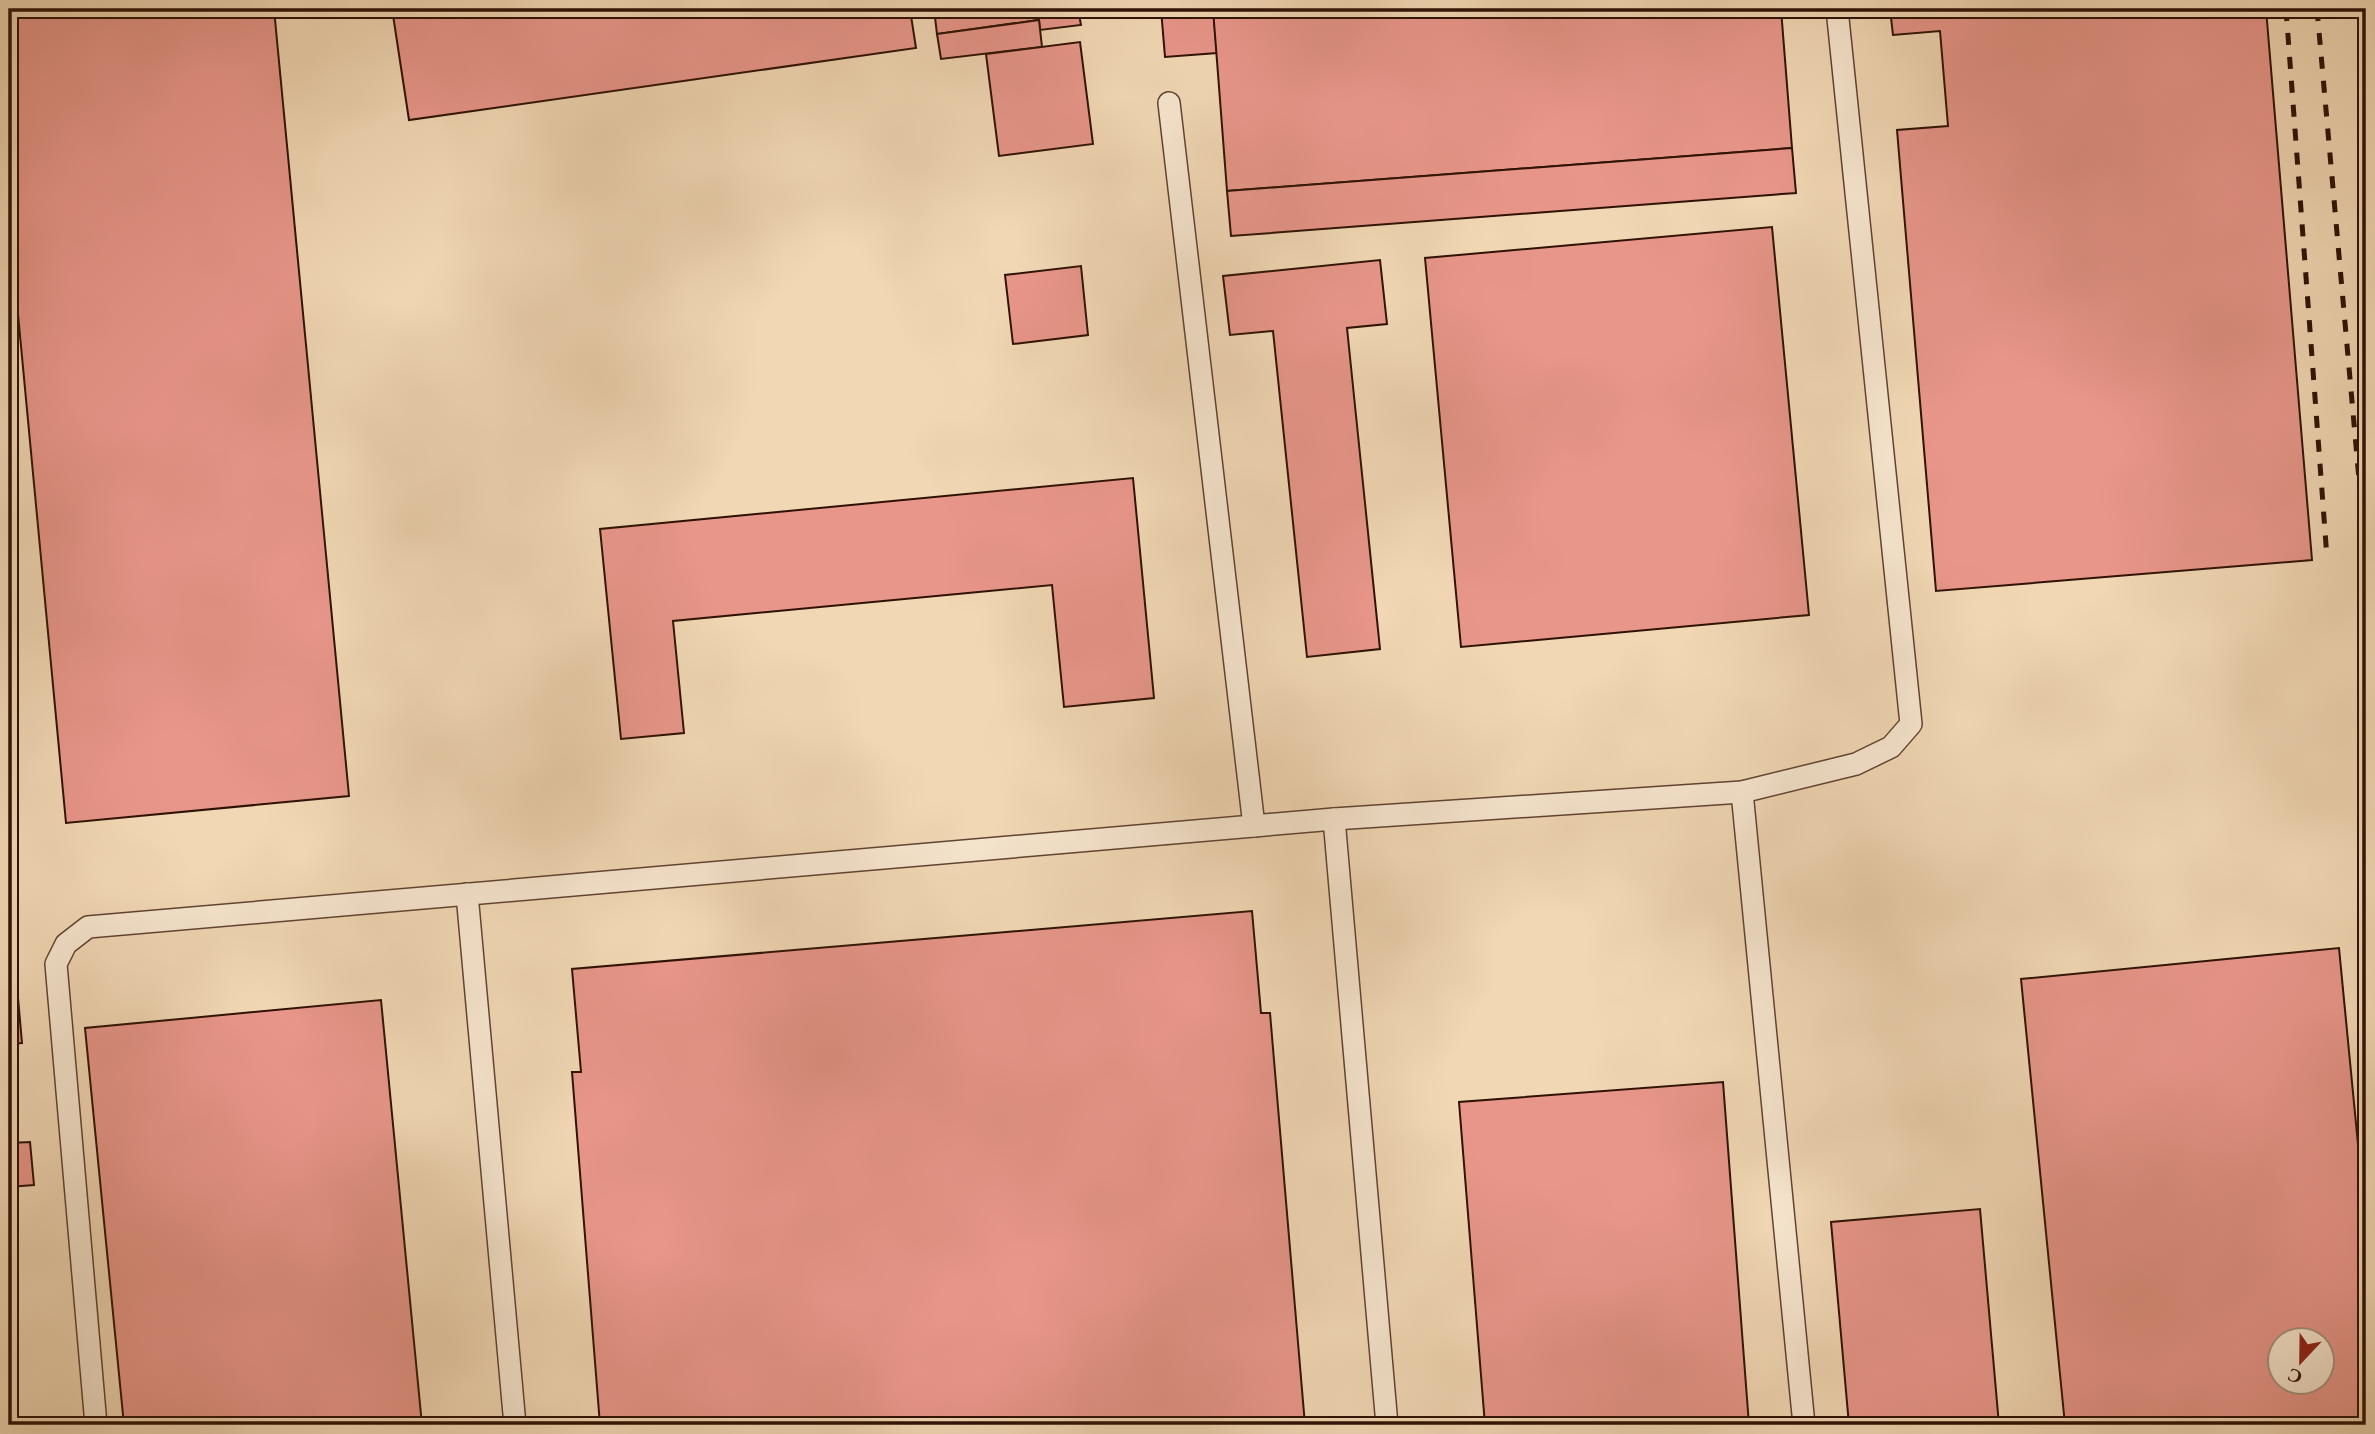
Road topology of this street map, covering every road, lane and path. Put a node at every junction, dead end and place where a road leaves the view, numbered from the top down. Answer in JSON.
{"nodes":[{"id":1,"x":1837,"y":9,"type":"edge"},
{"id":2,"x":1169,"y":103,"type":"dead end"},
{"id":3,"x":1742,"y":792,"type":"junction"},
{"id":4,"x":1334,"y":819,"type":"junction"},
{"id":5,"x":1254,"y":826,"type":"junction"},
{"id":6,"x":467,"y":894,"type":"junction"},
{"id":7,"x":96,"y":1425,"type":"edge"},
{"id":8,"x":515,"y":1425,"type":"edge"},
{"id":9,"x":1387,"y":1425,"type":"edge"},
{"id":10,"x":1804,"y":1425,"type":"edge"}],
"edges":[{"from":1,"to":3,"type":"lane"},
{"from":2,"to":5,"type":"lane"},
{"from":3,"to":4,"type":"lane"},
{"from":3,"to":10,"type":"lane"},
{"from":4,"to":5,"type":"lane"},
{"from":4,"to":9,"type":"lane"},
{"from":5,"to":6,"type":"lane"},
{"from":6,"to":7,"type":"lane"},
{"from":6,"to":8,"type":"lane"}]}
